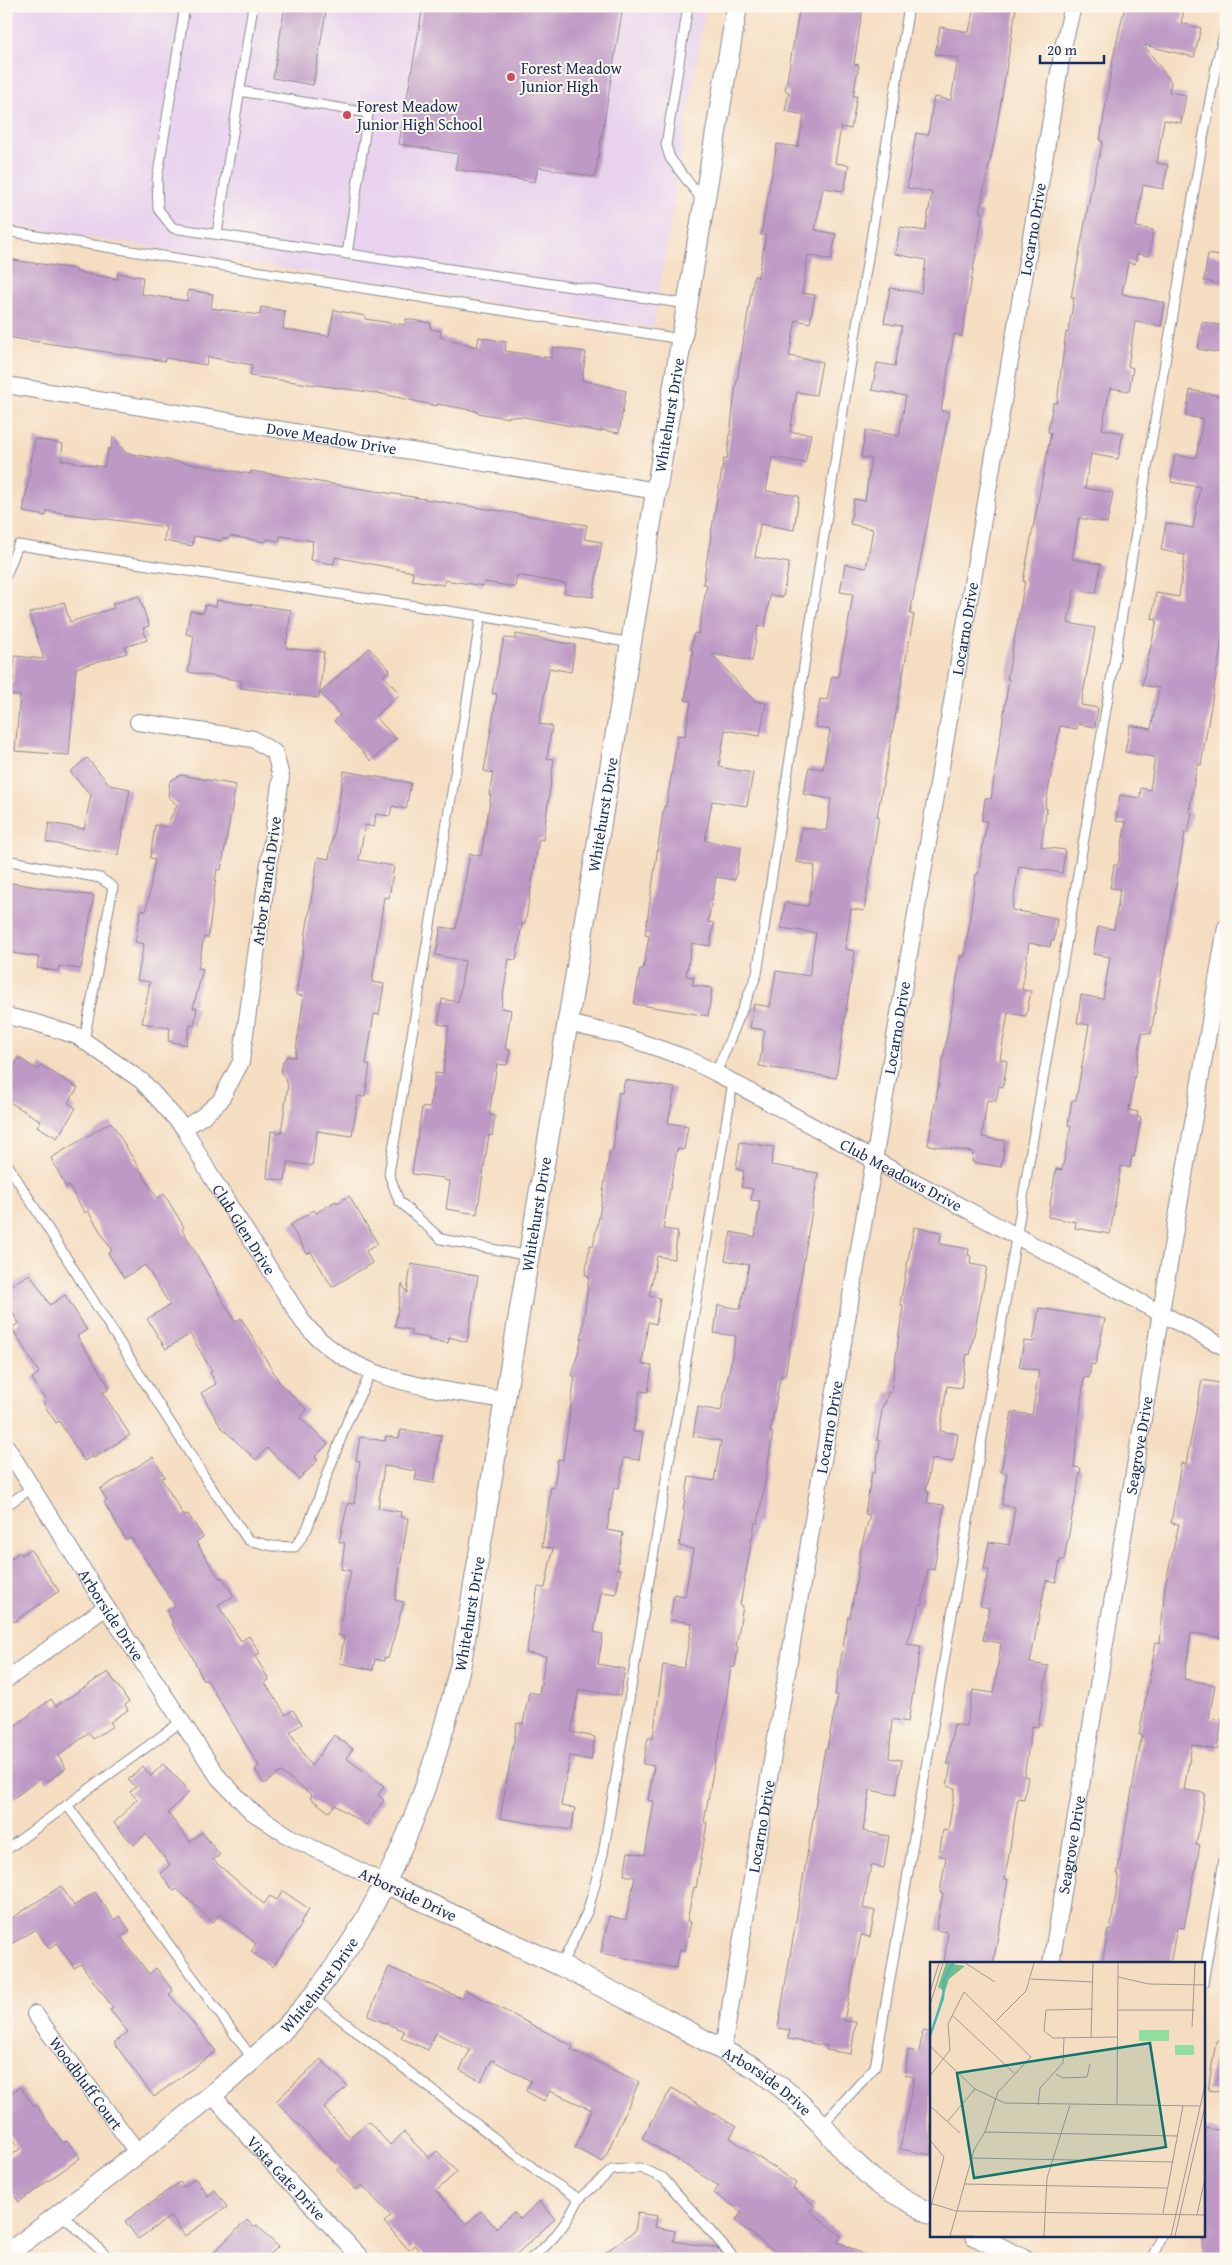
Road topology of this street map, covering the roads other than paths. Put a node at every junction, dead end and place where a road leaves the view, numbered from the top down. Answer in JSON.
{"nodes":[{"id":1,"x":185,"y":6,"type":"edge"},
{"id":2,"x":253,"y":6,"type":"edge"},
{"id":3,"x":688,"y":6,"type":"edge"},
{"id":4,"x":737,"y":6,"type":"edge"},
{"id":5,"x":909,"y":6,"type":"edge"},
{"id":6,"x":1073,"y":6,"type":"edge"},
{"id":7,"x":1226,"y":27,"type":"edge"},
{"id":8,"x":239,"y":91,"type":"junction"},
{"id":9,"x":704,"y":203,"type":"junction"},
{"id":10,"x":6,"y":231,"type":"edge"},
{"id":11,"x":217,"y":234,"type":"junction"},
{"id":12,"x":347,"y":254,"type":"junction"},
{"id":13,"x":687,"y":304,"type":"junction"},
{"id":14,"x":681,"y":339,"type":"junction"},
{"id":15,"x":6,"y":385,"type":"edge"},
{"id":16,"x":657,"y":491,"type":"junction"},
{"id":17,"x":6,"y":576,"type":"edge"},
{"id":18,"x":481,"y":616,"type":"junction"},
{"id":19,"x":631,"y":643,"type":"junction"},
{"id":20,"x":138,"y":722,"type":"dead end"},
{"id":21,"x":6,"y":860,"type":"edge"},
{"id":22,"x":1226,"y":927,"type":"edge"},
{"id":23,"x":6,"y":1016,"type":"edge"},
{"id":24,"x":568,"y":1023,"type":"junction"},
{"id":25,"x":84,"y":1040,"type":"junction"},
{"id":26,"x":716,"y":1073,"type":"junction"},
{"id":27,"x":734,"y":1082,"type":"junction"},
{"id":28,"x":184,"y":1128,"type":"junction"},
{"id":29,"x":874,"y":1160,"type":"junction"},
{"id":30,"x":6,"y":1162,"type":"edge"},
{"id":31,"x":1017,"y":1236,"type":"junction"},
{"id":32,"x":529,"y":1256,"type":"junction"},
{"id":33,"x":1160,"y":1313,"type":"junction"},
{"id":34,"x":1226,"y":1348,"type":"edge"},
{"id":35,"x":370,"y":1372,"type":"junction"},
{"id":36,"x":505,"y":1400,"type":"junction"},
{"id":37,"x":6,"y":1446,"type":"edge"},
{"id":38,"x":33,"y":1487,"type":"junction"},
{"id":39,"x":6,"y":1506,"type":"edge"},
{"id":40,"x":106,"y":1607,"type":"junction"},
{"id":41,"x":6,"y":1680,"type":"edge"},
{"id":42,"x":182,"y":1721,"type":"junction"},
{"id":43,"x":68,"y":1804,"type":"junction"},
{"id":44,"x":1226,"y":1848,"type":"edge"},
{"id":45,"x":6,"y":1850,"type":"edge"},
{"id":46,"x":385,"y":1883,"type":"junction"},
{"id":47,"x":1051,"y":1962,"type":"edge"},
{"id":48,"x":561,"y":1966,"type":"junction"},
{"id":49,"x":1204,"y":1977,"type":"edge"},
{"id":50,"x":312,"y":1997,"type":"junction"},
{"id":51,"x":35,"y":2014,"type":"dead end"},
{"id":52,"x":723,"y":2049,"type":"junction"},
{"id":53,"x":252,"y":2058,"type":"junction"},
{"id":54,"x":213,"y":2096,"type":"junction"},
{"id":55,"x":822,"y":2125,"type":"junction"},
{"id":56,"x":138,"y":2153,"type":"junction"},
{"id":57,"x":579,"y":2199,"type":"junction"},
{"id":58,"x":930,"y":2213,"type":"edge"},
{"id":59,"x":61,"y":2214,"type":"junction"},
{"id":60,"x":984,"y":2238,"type":"edge"},
{"id":61,"x":1160,"y":2238,"type":"edge"},
{"id":62,"x":1004,"y":2243,"type":"edge"},
{"id":63,"x":6,"y":2255,"type":"edge"},
{"id":64,"x":110,"y":2259,"type":"edge"},
{"id":65,"x":362,"y":2259,"type":"edge"},
{"id":66,"x":530,"y":2259,"type":"edge"},
{"id":67,"x":735,"y":2259,"type":"edge"},
{"id":68,"x":1022,"y":2259,"type":"edge"},
{"id":69,"x":1152,"y":2259,"type":"edge"}],
"edges":[{"from":1,"to":11,"type":"lane"},
{"from":2,"to":8,"type":"lane"},
{"from":3,"to":9,"type":"lane"},
{"from":4,"to":9,"type":"street","name":"Whitehurst Drive"},
{"from":5,"to":26,"type":"lane"},
{"from":6,"to":29,"type":"street","name":"Locarno Drive"},
{"from":7,"to":31,"type":"lane"},
{"from":8,"to":11,"type":"lane"},
{"from":8,"to":12,"type":"lane"},
{"from":9,"to":13,"type":"street","name":"Whitehurst Drive"},
{"from":10,"to":14,"type":"lane"},
{"from":11,"to":12,"type":"lane"},
{"from":12,"to":13,"type":"lane"},
{"from":13,"to":14,"type":"street","name":"Whitehurst Drive"},
{"from":14,"to":16,"type":"street","name":"Whitehurst Drive"},
{"from":15,"to":16,"type":"street","name":"Dove Meadow Drive"},
{"from":16,"to":19,"type":"street","name":"Whitehurst Drive"},
{"from":17,"to":18,"type":"lane"},
{"from":18,"to":19,"type":"lane"},
{"from":18,"to":32,"type":"lane"},
{"from":19,"to":24,"type":"street","name":"Whitehurst Drive"},
{"from":20,"to":28,"type":"street","name":"Arbor Branch Drive"},
{"from":21,"to":25,"type":"lane"},
{"from":22,"to":33,"type":"street","name":"Seagrove Drive"},
{"from":23,"to":25,"type":"street","name":"Club Glen Drive"},
{"from":24,"to":26,"type":"street","name":"Club Meadows Drive"},
{"from":24,"to":32,"type":"street","name":"Whitehurst Drive"},
{"from":25,"to":28,"type":"street","name":"Club Glen Drive"},
{"from":26,"to":27,"type":"street","name":"Club Meadows Drive"},
{"from":27,"to":29,"type":"street","name":"Club Meadows Drive"},
{"from":27,"to":48,"type":"lane"},
{"from":28,"to":35,"type":"street","name":"Club Glen Drive"},
{"from":29,"to":31,"type":"street","name":"Club Meadows Drive"},
{"from":29,"to":52,"type":"street","name":"Locarno Drive"},
{"from":30,"to":35,"type":"lane"},
{"from":31,"to":33,"type":"street","name":"Club Meadows Drive"},
{"from":31,"to":55,"type":"lane"},
{"from":32,"to":36,"type":"street","name":"Whitehurst Drive"},
{"from":33,"to":34,"type":"street","name":"Club Meadows Drive"},
{"from":33,"to":47,"type":"street","name":"Seagrove Drive"},
{"from":35,"to":36,"type":"street","name":"Club Glen Drive"},
{"from":36,"to":46,"type":"street","name":"Whitehurst Drive"},
{"from":37,"to":38,"type":"street","name":"Arborside Drive"},
{"from":38,"to":39,"type":"lane"},
{"from":38,"to":40,"type":"street","name":"Arborside Drive"},
{"from":40,"to":41,"type":"street"},
{"from":40,"to":42,"type":"street","name":"Arborside Drive"},
{"from":42,"to":43,"type":"lane"},
{"from":42,"to":46,"type":"street","name":"Arborside Drive"},
{"from":43,"to":45,"type":"lane"},
{"from":43,"to":53,"type":"lane"},
{"from":44,"to":49,"type":"lane"},
{"from":46,"to":48,"type":"street","name":"Arborside Drive"},
{"from":46,"to":50,"type":"street","name":"Whitehurst Drive"},
{"from":48,"to":52,"type":"street","name":"Arborside Drive"},
{"from":50,"to":53,"type":"street","name":"Whitehurst Drive"},
{"from":50,"to":57,"type":"lane"},
{"from":51,"to":56,"type":"street","name":"Woodbluff Court"},
{"from":52,"to":55,"type":"street","name":"Arborside Drive"},
{"from":53,"to":54,"type":"street","name":"Whitehurst Drive"},
{"from":54,"to":56,"type":"street","name":"Whitehurst Drive"},
{"from":54,"to":65,"type":"street","name":"Vista Gate Drive"},
{"from":55,"to":58,"type":"street","name":"Arborside Drive"},
{"from":56,"to":59,"type":"street","name":"Whitehurst Drive"},
{"from":57,"to":66,"type":"lane"},
{"from":57,"to":67,"type":"lane"},
{"from":59,"to":63,"type":"street","name":"Whitehurst Drive"},
{"from":59,"to":64,"type":"lane"},
{"from":60,"to":62,"type":"street"},
{"from":61,"to":69,"type":"lane"},
{"from":62,"to":68,"type":"street"}]}
